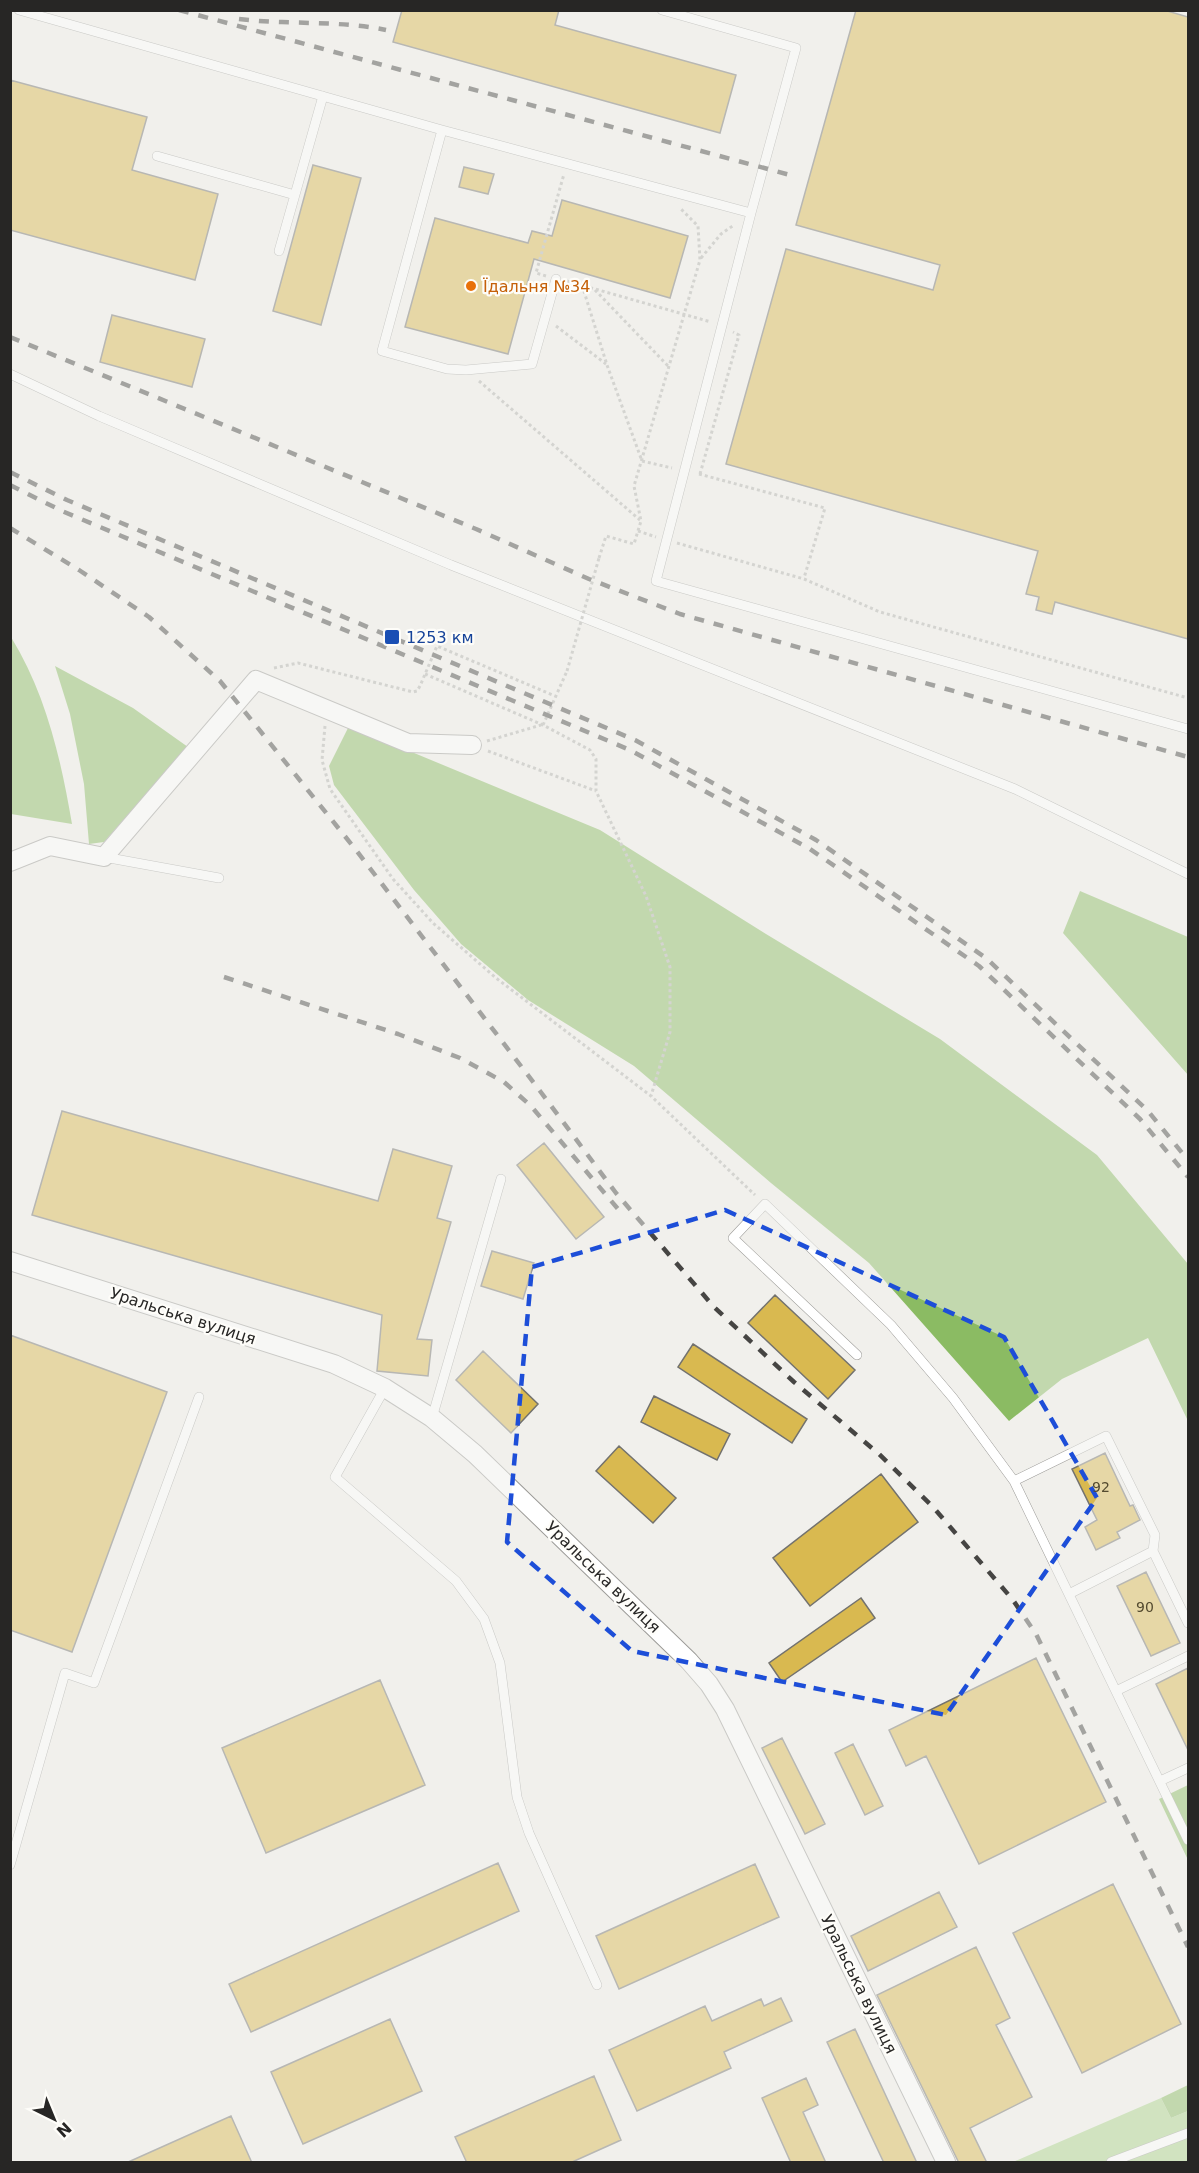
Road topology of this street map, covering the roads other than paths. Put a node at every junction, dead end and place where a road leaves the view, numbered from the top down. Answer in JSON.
{"nodes":[{"id":1,"x":19,"y":10,"type":"edge"},
{"id":2,"x":662,"y":10,"type":"edge"},
{"id":3,"x":323,"y":96,"type":"junction"},
{"id":4,"x":442,"y":130,"type":"junction"},
{"id":5,"x":157,"y":156,"type":"dead end"},
{"id":6,"x":295,"y":195,"type":"junction"},
{"id":7,"x":751,"y":213,"type":"junction"},
{"id":8,"x":279,"y":251,"type":"dead end"},
{"id":9,"x":556,"y":279,"type":"road end"},
{"id":10,"x":10,"y":374,"type":"edge"},
{"id":11,"x":1188,"y":729,"type":"edge"},
{"id":12,"x":472,"y":745,"type":"road end"},
{"id":13,"x":104,"y":857,"type":"junction"},
{"id":14,"x":10,"y":862,"type":"edge"},
{"id":15,"x":1188,"y":874,"type":"edge"},
{"id":16,"x":219,"y":878,"type":"dead end"},
{"id":17,"x":501,"y":1179,"type":"dead end"},
{"id":18,"x":10,"y":1262,"type":"edge"},
{"id":19,"x":857,"y":1355,"type":"dead end"},
{"id":20,"x":385,"y":1388,"type":"junction"},
{"id":21,"x":199,"y":1397,"type":"dead end"},
{"id":22,"x":432,"y":1418,"type":"junction"},
{"id":23,"x":1014,"y":1481,"type":"junction"},
{"id":24,"x":1154,"y":1551,"type":"junction"},
{"id":25,"x":1069,"y":1594,"type":"junction"},
{"id":26,"x":1188,"y":1623,"type":"edge"},
{"id":27,"x":1188,"y":1656,"type":"edge"},
{"id":28,"x":1116,"y":1691,"type":"junction"},
{"id":29,"x":1188,"y":1768,"type":"edge"},
{"id":30,"x":1160,"y":1782,"type":"junction"},
{"id":31,"x":1188,"y":1839,"type":"edge"},
{"id":32,"x":10,"y":1865,"type":"edge"},
{"id":33,"x":597,"y":1985,"type":"dead end"},
{"id":34,"x":1188,"y":2133,"type":"edge"},
{"id":35,"x":946,"y":2163,"type":"edge"},
{"id":36,"x":1111,"y":2163,"type":"edge"}],
"edges":[{"from":1,"to":3,"type":"lane"},
{"from":2,"to":7,"type":"lane"},
{"from":3,"to":4,"type":"lane"},
{"from":3,"to":6,"type":"lane"},
{"from":4,"to":7,"type":"lane"},
{"from":4,"to":9,"type":"lane"},
{"from":5,"to":6,"type":"lane"},
{"from":6,"to":8,"type":"lane"},
{"from":7,"to":11,"type":"lane"},
{"from":10,"to":15,"type":"lane"},
{"from":12,"to":13,"type":"street"},
{"from":13,"to":14,"type":"street"},
{"from":13,"to":16,"type":"lane"},
{"from":17,"to":22,"type":"lane"},
{"from":18,"to":20,"type":"street","name":"Уральська вулиця"},
{"from":19,"to":23,"type":"lane"},
{"from":20,"to":22,"type":"street","name":"Уральська вулиця"},
{"from":20,"to":33,"type":"lane"},
{"from":21,"to":32,"type":"lane"},
{"from":22,"to":35,"type":"street","name":"Уральська вулиця"},
{"from":23,"to":24,"type":"lane"},
{"from":23,"to":25,"type":"lane"},
{"from":24,"to":25,"type":"lane"},
{"from":24,"to":26,"type":"lane"},
{"from":25,"to":28,"type":"lane"},
{"from":27,"to":28,"type":"lane"},
{"from":28,"to":30,"type":"lane"},
{"from":29,"to":30,"type":"lane"},
{"from":30,"to":31,"type":"lane"},
{"from":34,"to":36,"type":"lane"}]}
